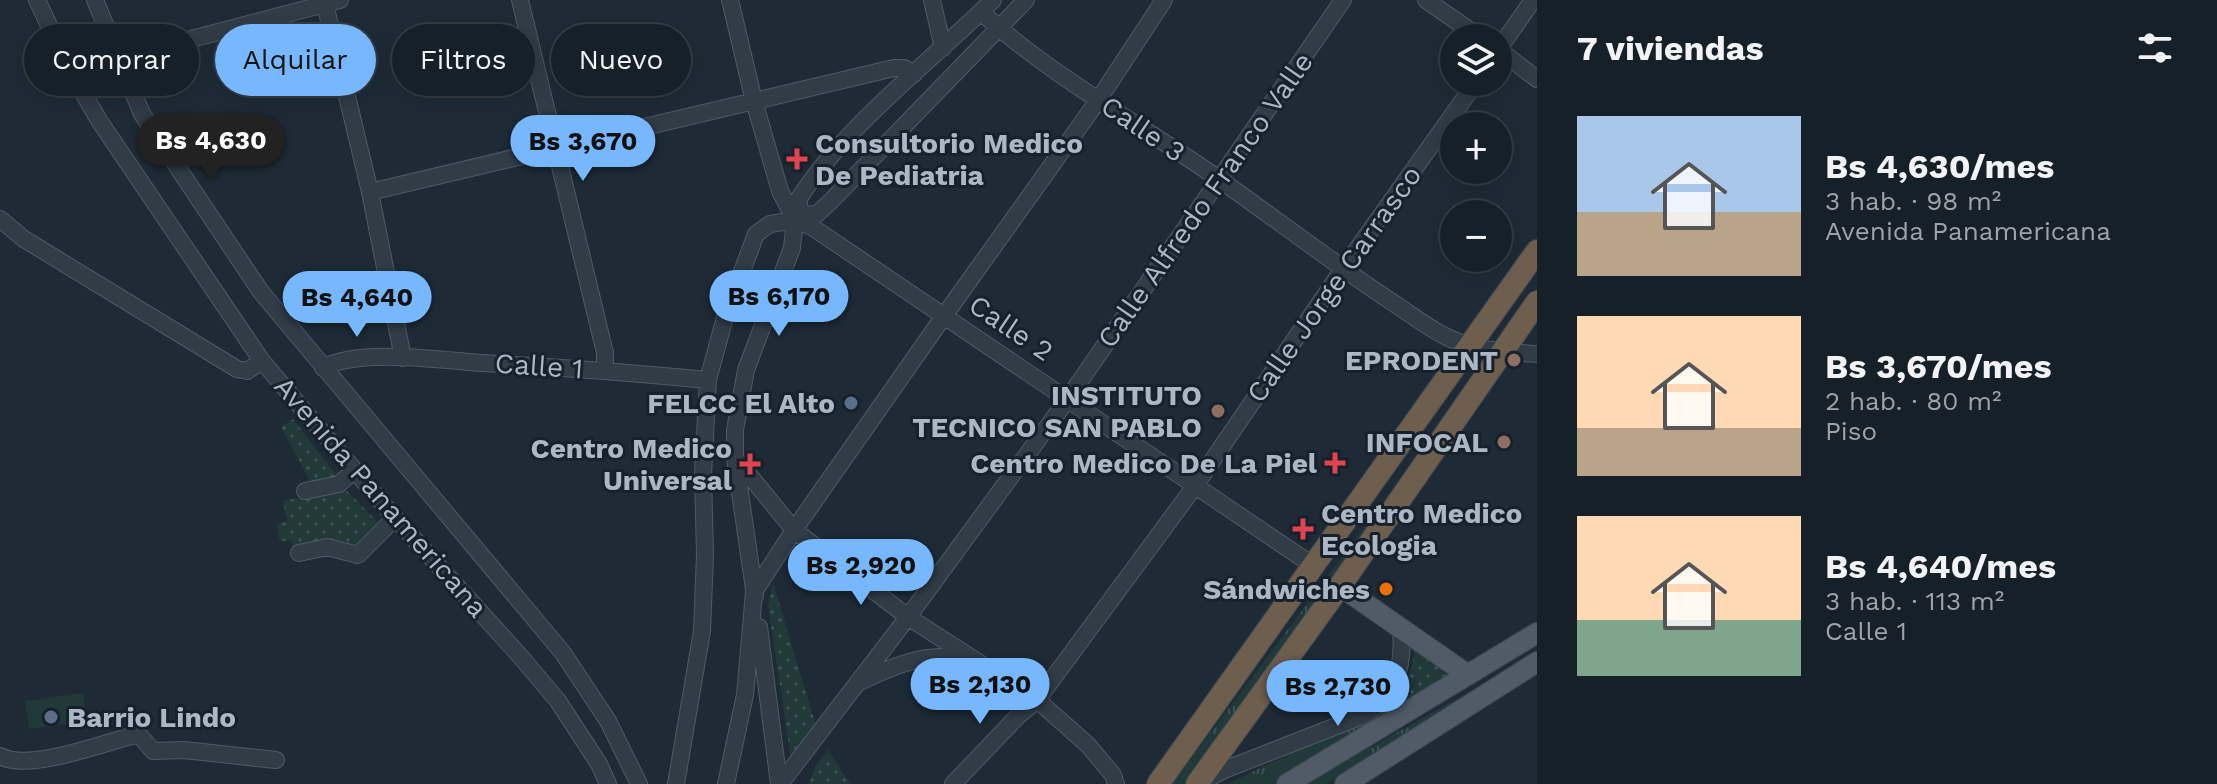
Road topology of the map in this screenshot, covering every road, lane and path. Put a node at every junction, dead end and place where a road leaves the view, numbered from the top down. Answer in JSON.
{"nodes":[{"id":1,"x":37,"y":0,"type":"edge"},
{"id":2,"x":95,"y":0,"type":"edge"},
{"id":3,"x":520,"y":0,"type":"edge"},
{"id":4,"x":730,"y":0,"type":"edge"},
{"id":5,"x":932,"y":0,"type":"edge"},
{"id":6,"x":1026,"y":0,"type":"edge"},
{"id":7,"x":1164,"y":0,"type":"edge"},
{"id":8,"x":1343,"y":0,"type":"edge"},
{"id":9,"x":1426,"y":0,"type":"edge"},
{"id":10,"x":1533,"y":0,"type":"edge"},
{"id":11,"x":330,"y":1,"type":"edge"},
{"id":12,"x":987,"y":6,"type":"edge"},
{"id":13,"x":48,"y":24,"type":"edge"},
{"id":14,"x":105,"y":24,"type":"edge"},
{"id":15,"x":1461,"y":24,"type":"edge"},
{"id":16,"x":999,"y":29,"type":"junction"},
{"id":17,"x":1512,"y":30,"type":"edge"},
{"id":18,"x":199,"y":36,"type":"edge"},
{"id":19,"x":943,"y":48,"type":"junction"},
{"id":20,"x":1512,"y":60,"type":"edge"},
{"id":21,"x":914,"y":74,"type":"junction"},
{"id":22,"x":1537,"y":79,"type":"edge"},
{"id":23,"x":85,"y":96,"type":"edge"},
{"id":24,"x":135,"y":96,"type":"edge"},
{"id":25,"x":1466,"y":96,"type":"edge"},
{"id":26,"x":1099,"y":99,"type":"junction"},
{"id":27,"x":754,"y":101,"type":"junction"},
{"id":28,"x":554,"y":150,"type":"junction"},
{"id":29,"x":1218,"y":179,"type":"junction"},
{"id":30,"x":370,"y":192,"type":"junction"},
{"id":31,"x":798,"y":218,"type":"junction"},
{"id":32,"x":0,"y":219,"type":"edge"},
{"id":33,"x":1537,"y":251,"type":"edge"},
{"id":34,"x":1343,"y":269,"type":"junction"},
{"id":35,"x":1537,"y":302,"type":"edge"},
{"id":36,"x":944,"y":316,"type":"junction"},
{"id":37,"x":1470,"y":346,"type":"junction"},
{"id":38,"x":1501,"y":352,"type":"junction"},
{"id":39,"x":1537,"y":354,"type":"edge"},
{"id":40,"x":403,"y":358,"type":"junction"},
{"id":41,"x":262,"y":361,"type":"junction"},
{"id":42,"x":323,"y":368,"type":"junction"},
{"id":43,"x":605,"y":370,"type":"junction"},
{"id":44,"x":708,"y":380,"type":"junction"},
{"id":45,"x":1067,"y":400,"type":"junction"},
{"id":46,"x":735,"y":458,"type":"junction"},
{"id":47,"x":355,"y":470,"type":"junction"},
{"id":48,"x":1195,"y":486,"type":"junction"},
{"id":49,"x":305,"y":491,"type":"dead end"},
{"id":50,"x":395,"y":518,"type":"junction"},
{"id":51,"x":794,"y":530,"type":"junction"},
{"id":52,"x":299,"y":553,"type":"dead end"},
{"id":53,"x":1314,"y":566,"type":"junction"},
{"id":54,"x":1340,"y":586,"type":"junction"},
{"id":55,"x":754,"y":592,"type":"junction"},
{"id":56,"x":908,"y":617,"type":"junction"},
{"id":57,"x":1401,"y":628,"type":"junction"},
{"id":58,"x":1537,"y":633,"type":"edge"},
{"id":59,"x":1537,"y":662,"type":"edge"},
{"id":60,"x":983,"y":665,"type":"junction"},
{"id":61,"x":1468,"y":675,"type":"junction"},
{"id":62,"x":857,"y":683,"type":"junction"},
{"id":63,"x":1037,"y":700,"type":"junction"},
{"id":64,"x":0,"y":756,"type":"edge"},
{"id":65,"x":276,"y":760,"type":"dead end"},
{"id":66,"x":608,"y":784,"type":"edge"},
{"id":67,"x":639,"y":784,"type":"edge"},
{"id":68,"x":676,"y":784,"type":"edge"},
{"id":69,"x":726,"y":784,"type":"edge"},
{"id":70,"x":780,"y":784,"type":"edge"},
{"id":71,"x":953,"y":784,"type":"edge"},
{"id":72,"x":1116,"y":784,"type":"edge"},
{"id":73,"x":1158,"y":784,"type":"edge"},
{"id":74,"x":1198,"y":784,"type":"edge"},
{"id":75,"x":1287,"y":784,"type":"edge"},
{"id":76,"x":1345,"y":784,"type":"edge"}],
"edges":[{"from":1,"to":13,"type":"street","name":"Avenida Panamericana"},
{"from":2,"to":14,"type":"street","name":"Avenida Panamericana"},
{"from":3,"to":28,"type":"street"},
{"from":4,"to":27,"type":"street"},
{"from":5,"to":19,"type":"street"},
{"from":6,"to":16,"type":"street"},
{"from":7,"to":26,"type":"street"},
{"from":8,"to":29,"type":"street","name":"Calle Alfredo Franco Valle"},
{"from":9,"to":15,"type":"street"},
{"from":10,"to":17,"type":"street"},
{"from":11,"to":18,"type":"street"},
{"from":11,"to":30,"type":"street"},
{"from":12,"to":16,"type":"street","name":"Calle 3"},
{"from":12,"to":19,"type":"street"},
{"from":16,"to":26,"type":"street","name":"Calle 3"},
{"from":16,"to":31,"type":"street"},
{"from":19,"to":21,"type":"street"},
{"from":20,"to":22,"type":"street"},
{"from":21,"to":27,"type":"street"},
{"from":21,"to":31,"type":"street"},
{"from":23,"to":41,"type":"street","name":"Avenida Panamericana"},
{"from":24,"to":42,"type":"street","name":"Avenida Panamericana"},
{"from":25,"to":34,"type":"street","name":"Calle Jorge Carrasco"},
{"from":26,"to":29,"type":"street","name":"Calle 3"},
{"from":26,"to":36,"type":"street"},
{"from":27,"to":28,"type":"street"},
{"from":27,"to":31,"type":"street"},
{"from":28,"to":30,"type":"street"},
{"from":28,"to":43,"type":"street"},
{"from":29,"to":34,"type":"street","name":"Calle 3"},
{"from":29,"to":45,"type":"street","name":"Calle Alfredo Franco Valle"},
{"from":30,"to":40,"type":"street"},
{"from":31,"to":36,"type":"street","name":"Calle 2"},
{"from":31,"to":44,"type":"street"},
{"from":31,"to":46,"type":"street"},
{"from":32,"to":41,"type":"street"},
{"from":33,"to":37,"type":"highway"},
{"from":34,"to":37,"type":"street","name":"Calle 3"},
{"from":34,"to":48,"type":"street","name":"Calle Jorge Carrasco"},
{"from":35,"to":38,"type":"highway"},
{"from":36,"to":45,"type":"street","name":"Calle 2"},
{"from":36,"to":51,"type":"street"},
{"from":37,"to":38,"type":"street","name":"Calle 3"},
{"from":37,"to":53,"type":"highway"},
{"from":38,"to":39,"type":"street","name":"Calle 3"},
{"from":38,"to":54,"type":"highway"},
{"from":40,"to":42,"type":"street","name":"Calle 1"},
{"from":40,"to":43,"type":"street","name":"Calle 1"},
{"from":41,"to":47,"type":"street","name":"Avenida Panamericana"},
{"from":42,"to":67,"type":"street","name":"Avenida Panamericana"},
{"from":43,"to":44,"type":"street","name":"Calle 1"},
{"from":44,"to":68,"type":"street"},
{"from":45,"to":48,"type":"street","name":"Calle 2"},
{"from":45,"to":56,"type":"street","name":"Calle Alfredo Franco Valle"},
{"from":46,"to":51,"type":"street"},
{"from":46,"to":55,"type":"street"},
{"from":47,"to":49,"type":"street"},
{"from":47,"to":50,"type":"street","name":"Avenida Panamericana"},
{"from":48,"to":53,"type":"street","name":"Calle 2"},
{"from":48,"to":63,"type":"street","name":"Calle Jorge Carrasco"},
{"from":50,"to":52,"type":"street"},
{"from":50,"to":66,"type":"street","name":"Avenida Panamericana"},
{"from":51,"to":55,"type":"street"},
{"from":51,"to":56,"type":"street"},
{"from":53,"to":73,"type":"highway"},
{"from":54,"to":57,"type":"main road"},
{"from":54,"to":74,"type":"highway"},
{"from":55,"to":69,"type":"street"},
{"from":55,"to":70,"type":"street"},
{"from":56,"to":60,"type":"street"},
{"from":56,"to":62,"type":"street","name":"Calle Alfredo Franco Valle"},
{"from":57,"to":61,"type":"main road"},
{"from":57,"to":74,"type":"street"},
{"from":58,"to":61,"type":"main road"},
{"from":59,"to":76,"type":"main road"},
{"from":60,"to":62,"type":"street"},
{"from":60,"to":63,"type":"street"},
{"from":61,"to":75,"type":"main road"},
{"from":62,"to":70,"type":"street","name":"Calle Alfredo Franco Valle"},
{"from":63,"to":71,"type":"street","name":"Calle Jorge Carrasco"},
{"from":63,"to":72,"type":"street"},
{"from":64,"to":65,"type":"street"}]}
